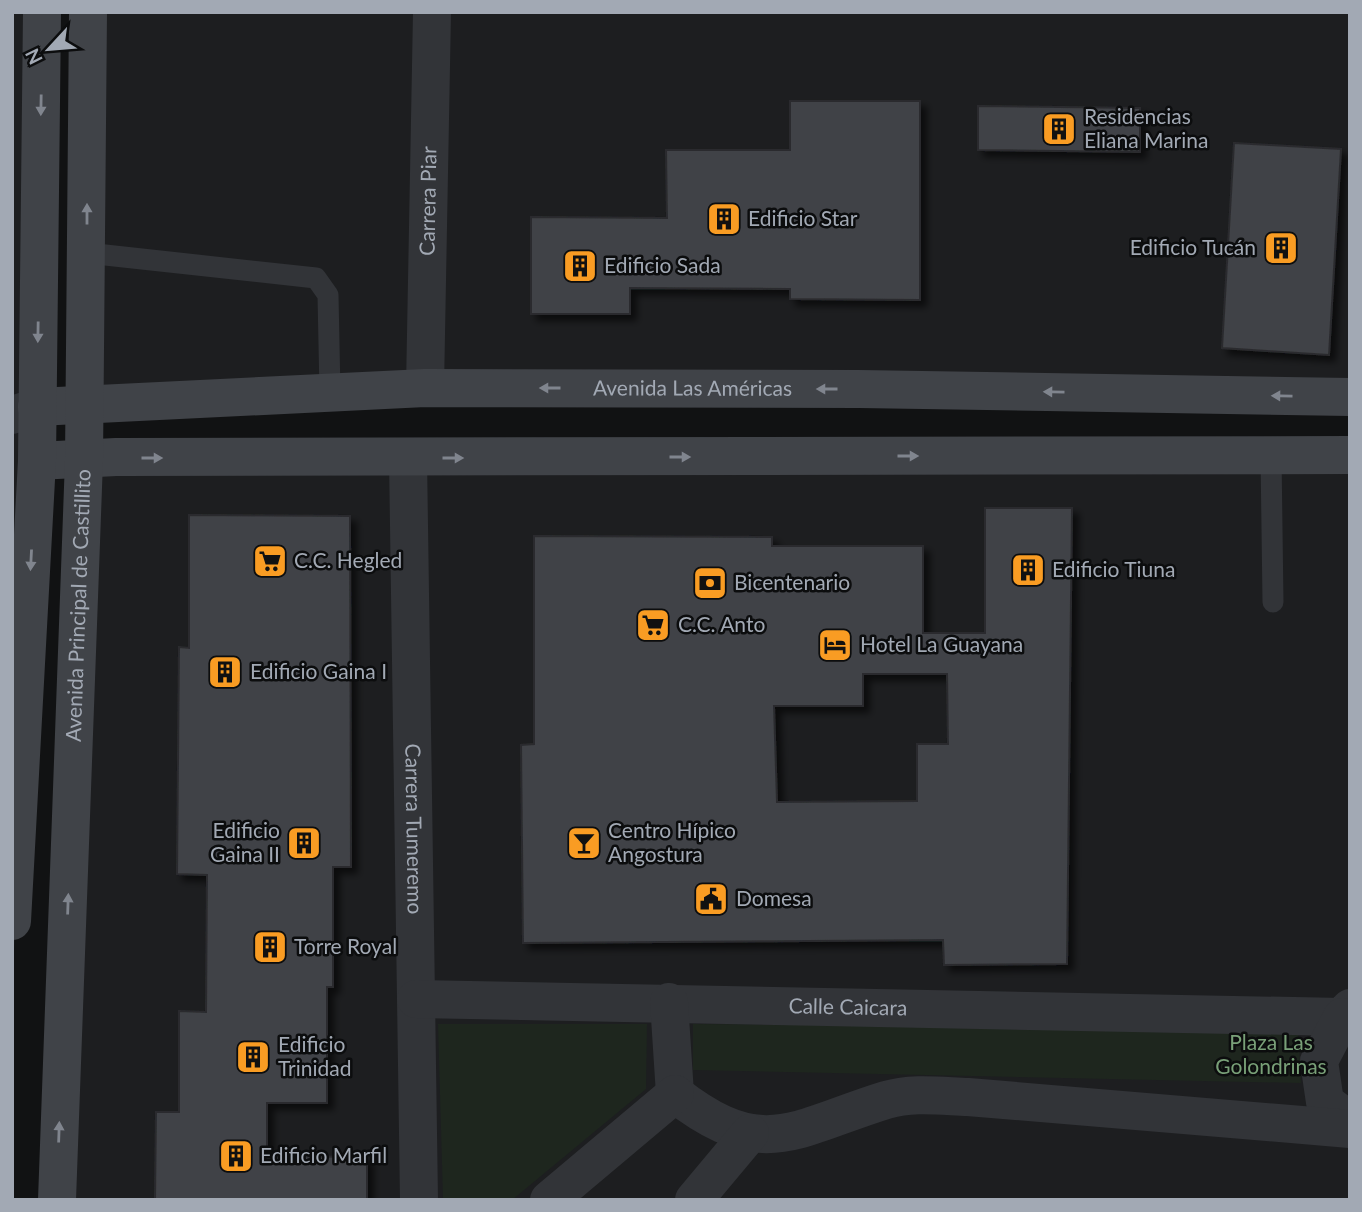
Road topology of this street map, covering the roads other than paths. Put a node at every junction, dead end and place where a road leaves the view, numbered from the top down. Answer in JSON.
{"nodes":[{"id":1,"x":43,"y":12,"type":"edge"},
{"id":2,"x":88,"y":12,"type":"edge"},
{"id":3,"x":432,"y":12,"type":"edge"},
{"id":4,"x":87,"y":253,"type":"junction"},
{"id":5,"x":425,"y":388,"type":"junction"},
{"id":6,"x":330,"y":393,"type":"junction"},
{"id":7,"x":1350,"y":397,"type":"edge"},
{"id":8,"x":85,"y":405,"type":"junction"},
{"id":9,"x":24,"y":411,"type":"edge"},
{"id":10,"x":1271,"y":455,"type":"junction"},
{"id":11,"x":1350,"y":455,"type":"edge"},
{"id":12,"x":25,"y":457,"type":"edge"},
{"id":13,"x":408,"y":458,"type":"junction"},
{"id":14,"x":84,"y":460,"type":"junction"},
{"id":15,"x":1273,"y":602,"type":"dead end"},
{"id":16,"x":15,"y":782,"type":"edge"},
{"id":17,"x":12,"y":921,"type":"edge"},
{"id":18,"x":416,"y":999,"type":"junction"},
{"id":19,"x":669,"y":1002,"type":"junction"},
{"id":20,"x":1346,"y":1013,"type":"edge"},
{"id":21,"x":675,"y":1094,"type":"junction"},
{"id":22,"x":1350,"y":1121,"type":"edge"},
{"id":23,"x":1350,"y":1129,"type":"edge"},
{"id":24,"x":750,"y":1133,"type":"junction"},
{"id":25,"x":57,"y":1200,"type":"edge"},
{"id":26,"x":419,"y":1200,"type":"edge"},
{"id":27,"x":549,"y":1200,"type":"edge"},
{"id":28,"x":694,"y":1200,"type":"edge"}],
"edges":[{"from":1,"to":9,"type":"main road","one_way":true},
{"from":4,"to":2,"type":"main road","name":"Avenida Principal de Castillito","one_way":true},
{"from":3,"to":5,"type":"street","name":"Carrera Piar"},
{"from":4,"to":6,"type":"lane"},
{"from":4,"to":8,"type":"main road","name":"Avenida Principal de Castillito"},
{"from":5,"to":6,"type":"main road","name":"Avenida Las Américas"},
{"from":7,"to":5,"type":"main road","name":"Avenida Las Américas","one_way":true},
{"from":6,"to":8,"type":"main road","name":"Avenida Las Américas"},
{"from":8,"to":9,"type":"main road","name":"Avenida Las Américas"},
{"from":8,"to":14,"type":"main road","name":"Avenida Principal de Castillito"},
{"from":9,"to":12,"type":"main road"},
{"from":10,"to":11,"type":"main road"},
{"from":13,"to":10,"type":"main road","one_way":true},
{"from":10,"to":15,"type":"lane"},
{"from":12,"to":14,"type":"main road"},
{"from":12,"to":16,"type":"main road","one_way":true},
{"from":14,"to":13,"type":"main road","one_way":true},
{"from":13,"to":18,"type":"street","name":"Carrera Tumeremo"},
{"from":25,"to":14,"type":"main road","name":"Avenida Principal de Castillito","one_way":true},
{"from":16,"to":17,"type":"main road"},
{"from":18,"to":19,"type":"street","name":"Calle Caicara"},
{"from":18,"to":26,"type":"street","name":"Carrera Tumeremo"},
{"from":19,"to":20,"type":"street","name":"Calle Caicara"},
{"from":19,"to":21,"type":"street"},
{"from":20,"to":22,"type":"street"},
{"from":21,"to":24,"type":"street"},
{"from":21,"to":27,"type":"street"},
{"from":23,"to":24,"type":"street"},
{"from":24,"to":28,"type":"street"}]}
